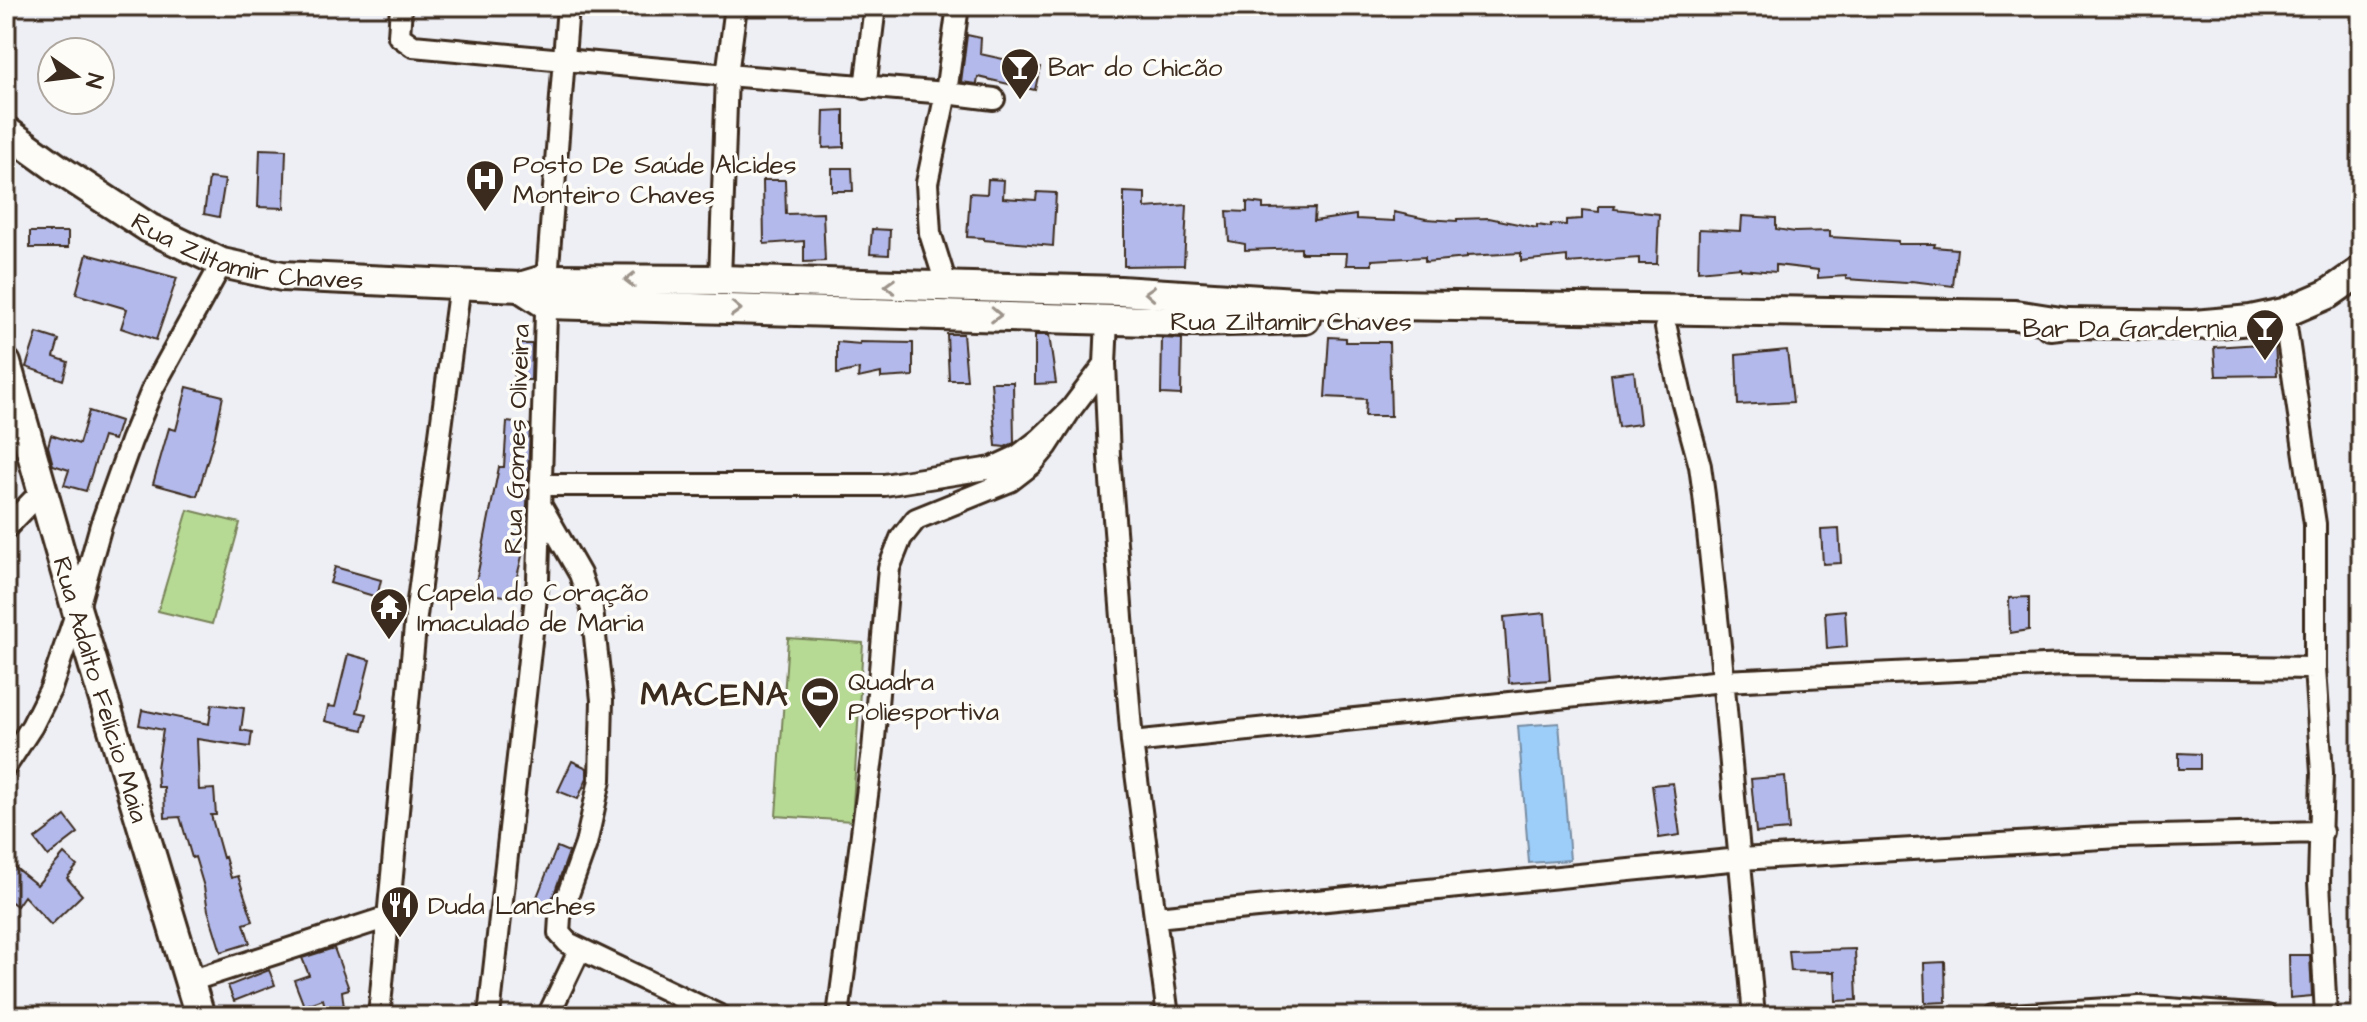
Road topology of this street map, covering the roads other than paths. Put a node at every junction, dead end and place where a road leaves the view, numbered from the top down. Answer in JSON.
{"nodes":[{"id":1,"x":401,"y":6,"type":"edge"},
{"id":2,"x":568,"y":6,"type":"edge"},
{"id":3,"x":736,"y":6,"type":"edge"},
{"id":4,"x":875,"y":6,"type":"edge"},
{"id":5,"x":958,"y":6,"type":"edge"},
{"id":6,"x":563,"y":59,"type":"junction"},
{"id":7,"x":727,"y":75,"type":"junction"},
{"id":8,"x":865,"y":88,"type":"junction"},
{"id":9,"x":946,"y":93,"type":"junction"},
{"id":10,"x":994,"y":99,"type":"dead end"},
{"id":11,"x":6,"y":131,"type":"edge"},
{"id":12,"x":222,"y":263,"type":"junction"},
{"id":13,"x":2361,"y":271,"type":"edge"},
{"id":14,"x":720,"y":280,"type":"junction"},
{"id":15,"x":460,"y":284,"type":"junction"},
{"id":16,"x":947,"y":287,"type":"junction"},
{"id":17,"x":546,"y":292,"type":"junction"},
{"id":18,"x":1189,"y":308,"type":"junction"},
{"id":19,"x":2284,"y":313,"type":"junction"},
{"id":20,"x":1562,"y":316,"type":"junction"},
{"id":21,"x":1107,"y":320,"type":"junction"},
{"id":22,"x":2067,"y":323,"type":"junction"},
{"id":23,"x":1666,"y":328,"type":"junction"},
{"id":24,"x":6,"y":363,"type":"edge"},
{"id":25,"x":1105,"y":364,"type":"junction"},
{"id":26,"x":1071,"y":409,"type":"junction"},
{"id":27,"x":43,"y":490,"type":"junction"},
{"id":28,"x":540,"y":495,"type":"junction"},
{"id":29,"x":6,"y":528,"type":"edge"},
{"id":30,"x":77,"y":611,"type":"junction"},
{"id":31,"x":2315,"y":668,"type":"junction"},
{"id":32,"x":1723,"y":681,"type":"junction"},
{"id":33,"x":1132,"y":742,"type":"junction"},
{"id":34,"x":6,"y":766,"type":"edge"},
{"id":35,"x":2322,"y":832,"type":"junction"},
{"id":36,"x":1740,"y":859,"type":"junction"},
{"id":37,"x":388,"y":917,"type":"junction"},
{"id":38,"x":1156,"y":917,"type":"junction"},
{"id":39,"x":580,"y":949,"type":"junction"},
{"id":40,"x":190,"y":981,"type":"junction"},
{"id":41,"x":200,"y":1016,"type":"edge"},
{"id":42,"x":379,"y":1016,"type":"edge"},
{"id":43,"x":489,"y":1016,"type":"edge"},
{"id":44,"x":548,"y":1016,"type":"edge"},
{"id":45,"x":720,"y":1016,"type":"edge"},
{"id":46,"x":838,"y":1016,"type":"edge"},
{"id":47,"x":1168,"y":1016,"type":"edge"},
{"id":48,"x":1754,"y":1016,"type":"edge"},
{"id":49,"x":1993,"y":1016,"type":"edge"},
{"id":50,"x":2267,"y":1016,"type":"edge"},
{"id":51,"x":2326,"y":1016,"type":"edge"}],
"edges":[{"from":1,"to":6,"type":"street"},
{"from":2,"to":6,"type":"street","name":"Rua Gomes Oliveira"},
{"from":3,"to":7,"type":"street"},
{"from":4,"to":8,"type":"street"},
{"from":5,"to":9,"type":"street"},
{"from":6,"to":7,"type":"street"},
{"from":6,"to":17,"type":"street","name":"Rua Gomes Oliveira"},
{"from":7,"to":8,"type":"street"},
{"from":7,"to":14,"type":"street"},
{"from":8,"to":9,"type":"street"},
{"from":9,"to":10,"type":"street"},
{"from":9,"to":16,"type":"street"},
{"from":11,"to":12,"type":"street","name":"Rua Ziltamir Chaves"},
{"from":12,"to":15,"type":"street","name":"Rua Ziltamir Chaves"},
{"from":12,"to":30,"type":"street"},
{"from":13,"to":19,"type":"street","name":"Rua Ziltamir Chaves"},
{"from":16,"to":14,"type":"street","name":"Rua Ziltamir Chaves","one_way":true},
{"from":14,"to":17,"type":"street","name":"Rua Ziltamir Chaves","one_way":true},
{"from":15,"to":17,"type":"street","name":"Rua Ziltamir Chaves"},
{"from":15,"to":37,"type":"street"},
{"from":18,"to":16,"type":"street","name":"Rua Ziltamir Chaves","one_way":true},
{"from":17,"to":21,"type":"street","name":"Rua Ziltamir Chaves","one_way":true},
{"from":17,"to":28,"type":"street","name":"Rua Gomes Oliveira"},
{"from":18,"to":20,"type":"street","name":"Rua Ziltamir Chaves"},
{"from":18,"to":21,"type":"street","name":"Rua Ziltamir Chaves"},
{"from":19,"to":22,"type":"street","name":"Rua Ziltamir Chaves"},
{"from":19,"to":31,"type":"street"},
{"from":20,"to":22,"type":"street","name":"Rua Ziltamir Chaves"},
{"from":20,"to":23,"type":"street","name":"Rua Ziltamir Chaves"},
{"from":21,"to":25,"type":"street"},
{"from":22,"to":23,"type":"street","name":"Rua Ziltamir Chaves"},
{"from":23,"to":32,"type":"street"},
{"from":24,"to":27,"type":"street","name":"Rua Adalto Felício Maia"},
{"from":25,"to":26,"type":"street"},
{"from":25,"to":33,"type":"street"},
{"from":26,"to":28,"type":"street"},
{"from":26,"to":46,"type":"street"},
{"from":27,"to":29,"type":"street"},
{"from":27,"to":30,"type":"street","name":"Rua Adalto Felício Maia"},
{"from":28,"to":39,"type":"street"},
{"from":28,"to":43,"type":"street","name":"Rua Gomes Oliveira"},
{"from":30,"to":34,"type":"street"},
{"from":30,"to":40,"type":"street","name":"Rua Adalto Felício Maia"},
{"from":31,"to":32,"type":"street"},
{"from":31,"to":35,"type":"street"},
{"from":32,"to":33,"type":"street"},
{"from":32,"to":36,"type":"street"},
{"from":33,"to":38,"type":"street"},
{"from":35,"to":36,"type":"street"},
{"from":35,"to":51,"type":"street"},
{"from":36,"to":38,"type":"street"},
{"from":36,"to":48,"type":"street"},
{"from":37,"to":40,"type":"street"},
{"from":37,"to":42,"type":"street"},
{"from":38,"to":47,"type":"street"},
{"from":39,"to":44,"type":"street"},
{"from":39,"to":45,"type":"street"},
{"from":40,"to":41,"type":"street","name":"Rua Adalto Felício Maia"},
{"from":49,"to":50,"type":"street"}]}
